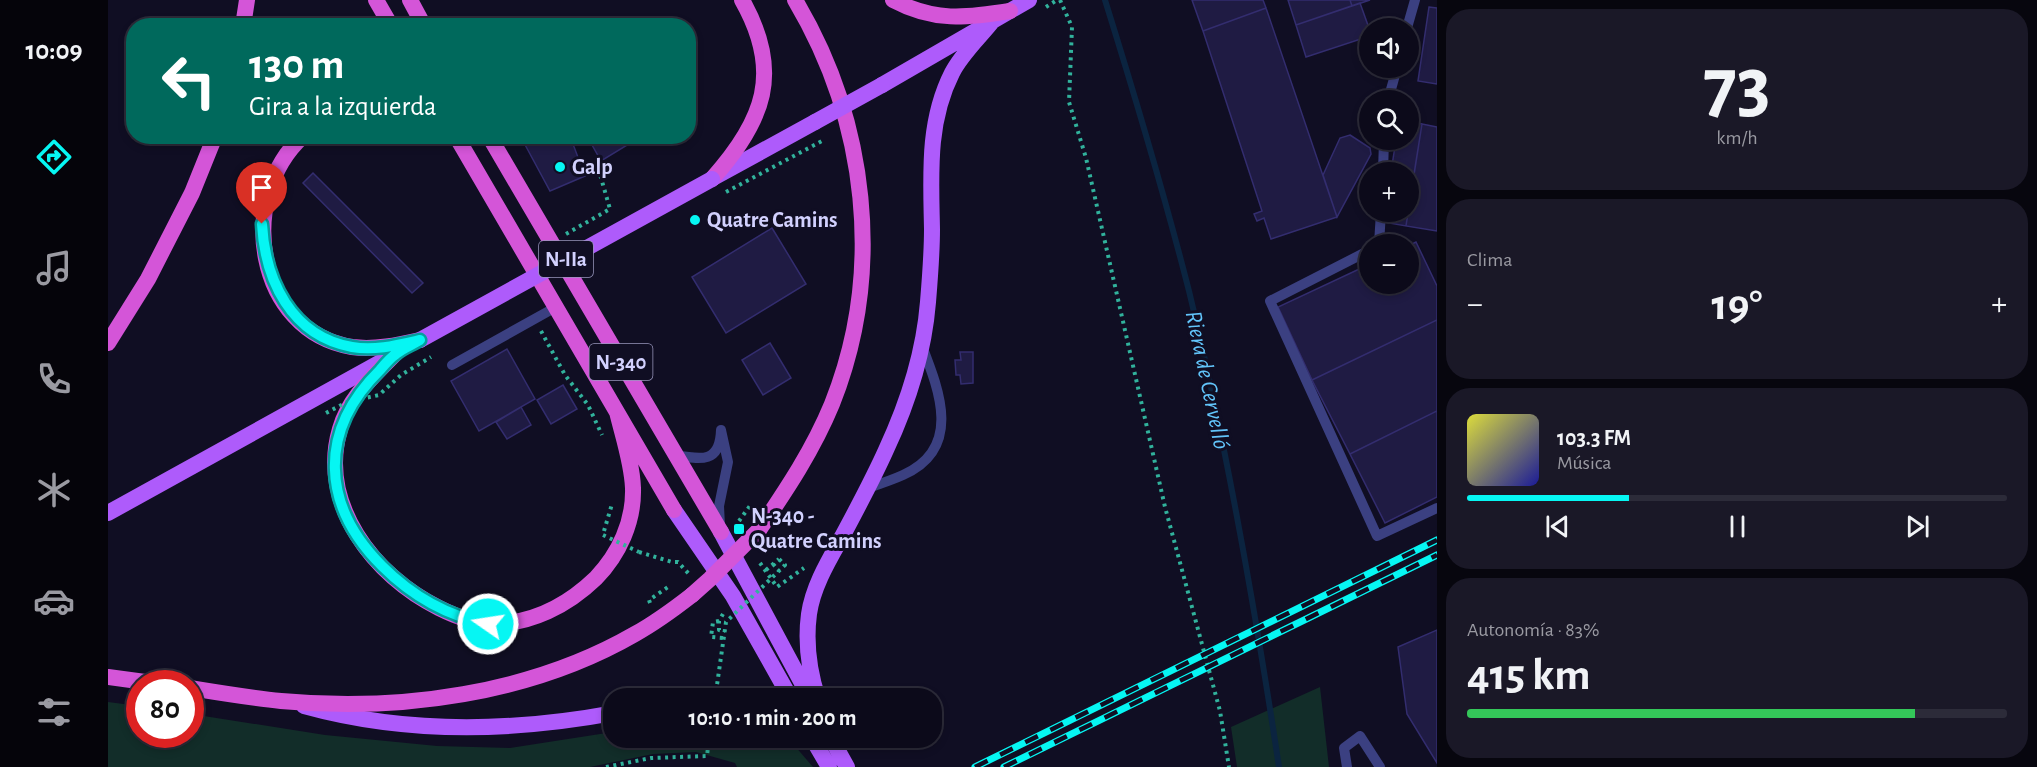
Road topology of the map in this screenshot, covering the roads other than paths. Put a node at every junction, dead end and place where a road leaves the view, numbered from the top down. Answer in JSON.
{"nodes":[{"id":1,"x":247,"y":0,"type":"edge"},
{"id":2,"x":376,"y":0,"type":"edge"},
{"id":3,"x":410,"y":0,"type":"edge"},
{"id":4,"x":424,"y":0,"type":"edge"},
{"id":5,"x":742,"y":0,"type":"edge"},
{"id":6,"x":795,"y":0,"type":"edge"},
{"id":7,"x":893,"y":0,"type":"edge"},
{"id":8,"x":1029,"y":0,"type":"edge"},
{"id":9,"x":1415,"y":0,"type":"edge"},
{"id":10,"x":1010,"y":11,"type":"junction"},
{"id":11,"x":244,"y":18,"type":"edge"},
{"id":12,"x":386,"y":18,"type":"edge"},
{"id":13,"x":422,"y":18,"type":"edge"},
{"id":14,"x":426,"y":18,"type":"edge"},
{"id":15,"x":1410,"y":18,"type":"edge"},
{"id":16,"x":991,"y":23,"type":"junction"},
{"id":17,"x":212,"y":144,"type":"edge"},
{"id":18,"x":296,"y":144,"type":"edge"},
{"id":19,"x":456,"y":144,"type":"edge"},
{"id":20,"x":460,"y":144,"type":"edge"},
{"id":21,"x":494,"y":144,"type":"edge"},
{"id":22,"x":465,"y":152,"type":"junction"},
{"id":23,"x":712,"y":178,"type":"junction"},
{"id":24,"x":1359,"y":256,"type":"edge"},
{"id":25,"x":556,"y":307,"type":"junction"},
{"id":26,"x":420,"y":340,"type":"junction"},
{"id":27,"x":108,"y":343,"type":"edge"},
{"id":28,"x":921,"y":344,"type":"junction"},
{"id":29,"x":396,"y":353,"type":"junction"},
{"id":30,"x":452,"y":365,"type":"dead end"},
{"id":31,"x":617,"y":412,"type":"junction"},
{"id":32,"x":675,"y":455,"type":"junction"},
{"id":33,"x":868,"y":488,"type":"junction"},
{"id":34,"x":1437,"y":508,"type":"edge"},
{"id":35,"x":674,"y":510,"type":"joint"},
{"id":36,"x":108,"y":513,"type":"edge"},
{"id":37,"x":721,"y":532,"type":"junction"},
{"id":38,"x":108,"y":677,"type":"edge"},
{"id":39,"x":126,"y":679,"type":"edge"},
{"id":40,"x":784,"y":688,"type":"edge"},
{"id":41,"x":804,"y":688,"type":"edge"},
{"id":42,"x":814,"y":688,"type":"edge"},
{"id":43,"x":204,"y":690,"type":"edge"},
{"id":44,"x":282,"y":701,"type":"junction"},
{"id":45,"x":603,"y":715,"type":"edge"},
{"id":46,"x":821,"y":748,"type":"edge"},
{"id":47,"x":827,"y":748,"type":"edge"},
{"id":48,"x":829,"y":767,"type":"edge"},
{"id":49,"x":847,"y":767,"type":"edge"},
{"id":50,"x":1347,"y":767,"type":"edge"},
{"id":51,"x":1380,"y":767,"type":"edge"}],
"edges":[{"from":1,"to":11,"type":"highway"},
{"from":2,"to":12,"type":"highway"},
{"from":3,"to":13,"type":"highway"},
{"from":4,"to":14,"type":"highway"},
{"from":5,"to":23,"type":"highway"},
{"from":6,"to":44,"type":"highway","bridge":true},
{"from":7,"to":10,"type":"highway"},
{"from":8,"to":10,"type":"main road"},
{"from":9,"to":15,"type":"lane"},
{"from":10,"to":16,"type":"main road","number":"N-IIa"},
{"from":16,"to":23,"type":"main road","number":"N-IIa","bridge":true},
{"from":16,"to":28,"type":"main road"},
{"from":17,"to":27,"type":"highway"},
{"from":18,"to":26,"type":"highway"},
{"from":19,"to":22,"type":"highway"},
{"from":20,"to":22,"type":"highway","number":"N-340"},
{"from":21,"to":32,"type":"highway","number":"N-340"},
{"from":22,"to":25,"type":"highway","number":"N-340"},
{"from":23,"to":26,"type":"main road","number":"N-IIa","bridge":true},
{"from":24,"to":34,"type":"lane"},
{"from":25,"to":30,"type":"lane"},
{"from":25,"to":31,"type":"highway","number":"N-340"},
{"from":26,"to":29,"type":"main road","number":"N-IIa"},
{"from":28,"to":33,"type":"main road"},
{"from":28,"to":33,"type":"lane"},
{"from":29,"to":31,"type":"highway"},
{"from":29,"to":36,"type":"main road","number":"N-IIa"},
{"from":31,"to":35,"type":"highway","number":"N-340"},
{"from":32,"to":37,"type":"highway","number":"N-340"},
{"from":32,"to":37,"type":"lane"},
{"from":33,"to":42,"type":"main road"},
{"from":35,"to":40,"type":"main road","number":"N-340"},
{"from":37,"to":41,"type":"main road","number":"N-340"},
{"from":38,"to":39,"type":"highway"},
{"from":43,"to":44,"type":"highway"},
{"from":44,"to":45,"type":"main road"},
{"from":46,"to":48,"type":"main road"},
{"from":47,"to":49,"type":"main road"},
{"from":50,"to":51,"type":"lane"}]}
